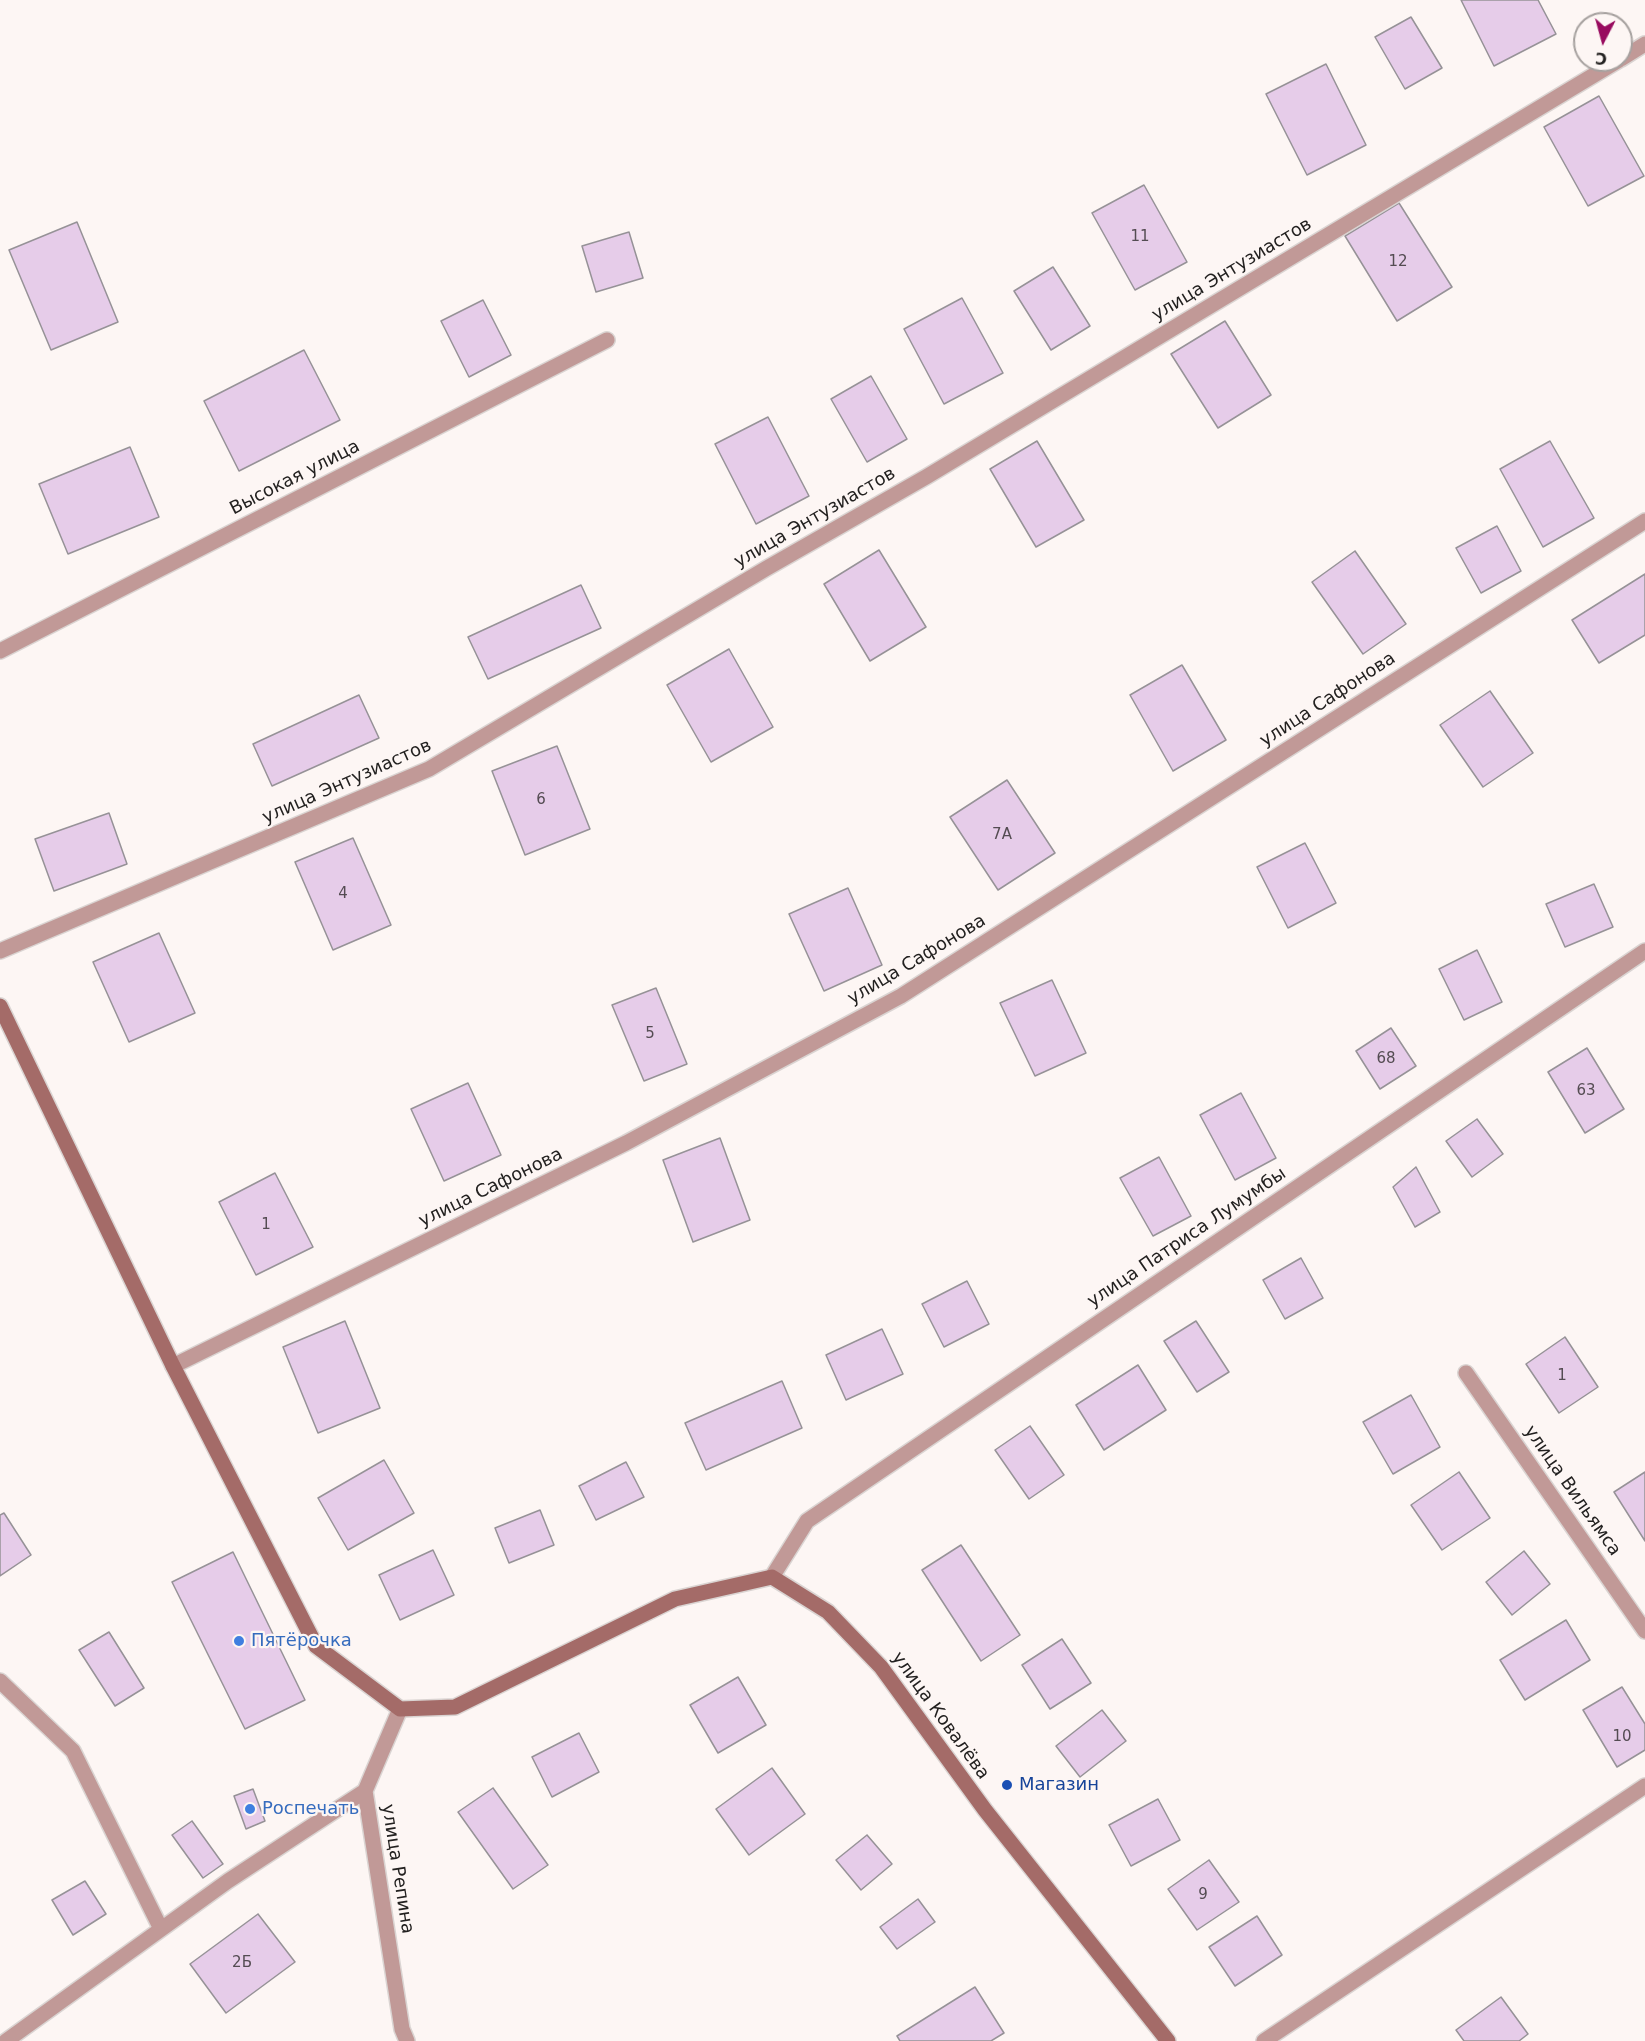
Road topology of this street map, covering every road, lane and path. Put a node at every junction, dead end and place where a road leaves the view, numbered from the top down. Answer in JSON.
{"nodes":[{"id":1,"x":1598,"y":72,"type":"edge"},
{"id":2,"x":607,"y":340,"type":"dead end"},
{"id":3,"x":1645,"y":520,"type":"edge"},
{"id":4,"x":0,"y":651,"type":"edge"},
{"id":5,"x":0,"y":951,"type":"edge"},
{"id":6,"x":1645,"y":951,"type":"edge"},
{"id":7,"x":0,"y":1006,"type":"edge"},
{"id":8,"x":172,"y":1366,"type":"junction"},
{"id":9,"x":1466,"y":1372,"type":"dead end"},
{"id":10,"x":772,"y":1577,"type":"junction"},
{"id":11,"x":1645,"y":1631,"type":"edge"},
{"id":12,"x":0,"y":1681,"type":"edge"},
{"id":13,"x":400,"y":1709,"type":"junction"},
{"id":14,"x":1645,"y":1786,"type":"edge"},
{"id":15,"x":365,"y":1791,"type":"junction"},
{"id":16,"x":160,"y":1929,"type":"junction"},
{"id":17,"x":6,"y":2041,"type":"edge"},
{"id":18,"x":406,"y":2041,"type":"edge"},
{"id":19,"x":1168,"y":2041,"type":"edge"},
{"id":20,"x":1264,"y":2041,"type":"edge"}],
"edges":[{"from":1,"to":5,"type":"street","name":"улица Энтузиастов"},
{"from":2,"to":4,"type":"street","name":"Высокая улица"},
{"from":3,"to":8,"type":"street","name":"улица Сафонова"},
{"from":6,"to":10,"type":"street","name":"улица Патриса Лумумбы"},
{"from":7,"to":8,"type":"street"},
{"from":8,"to":13,"type":"street"},
{"from":9,"to":11,"type":"street","name":"улица Вильямса"},
{"from":10,"to":13,"type":"street"},
{"from":10,"to":19,"type":"street","name":"улица Ковалёва"},
{"from":12,"to":16,"type":"street"},
{"from":13,"to":15,"type":"street","name":"улица Репина"},
{"from":14,"to":20,"type":"street"},
{"from":15,"to":16,"type":"street"},
{"from":15,"to":18,"type":"street","name":"улица Репина"},
{"from":16,"to":17,"type":"street"}]}
